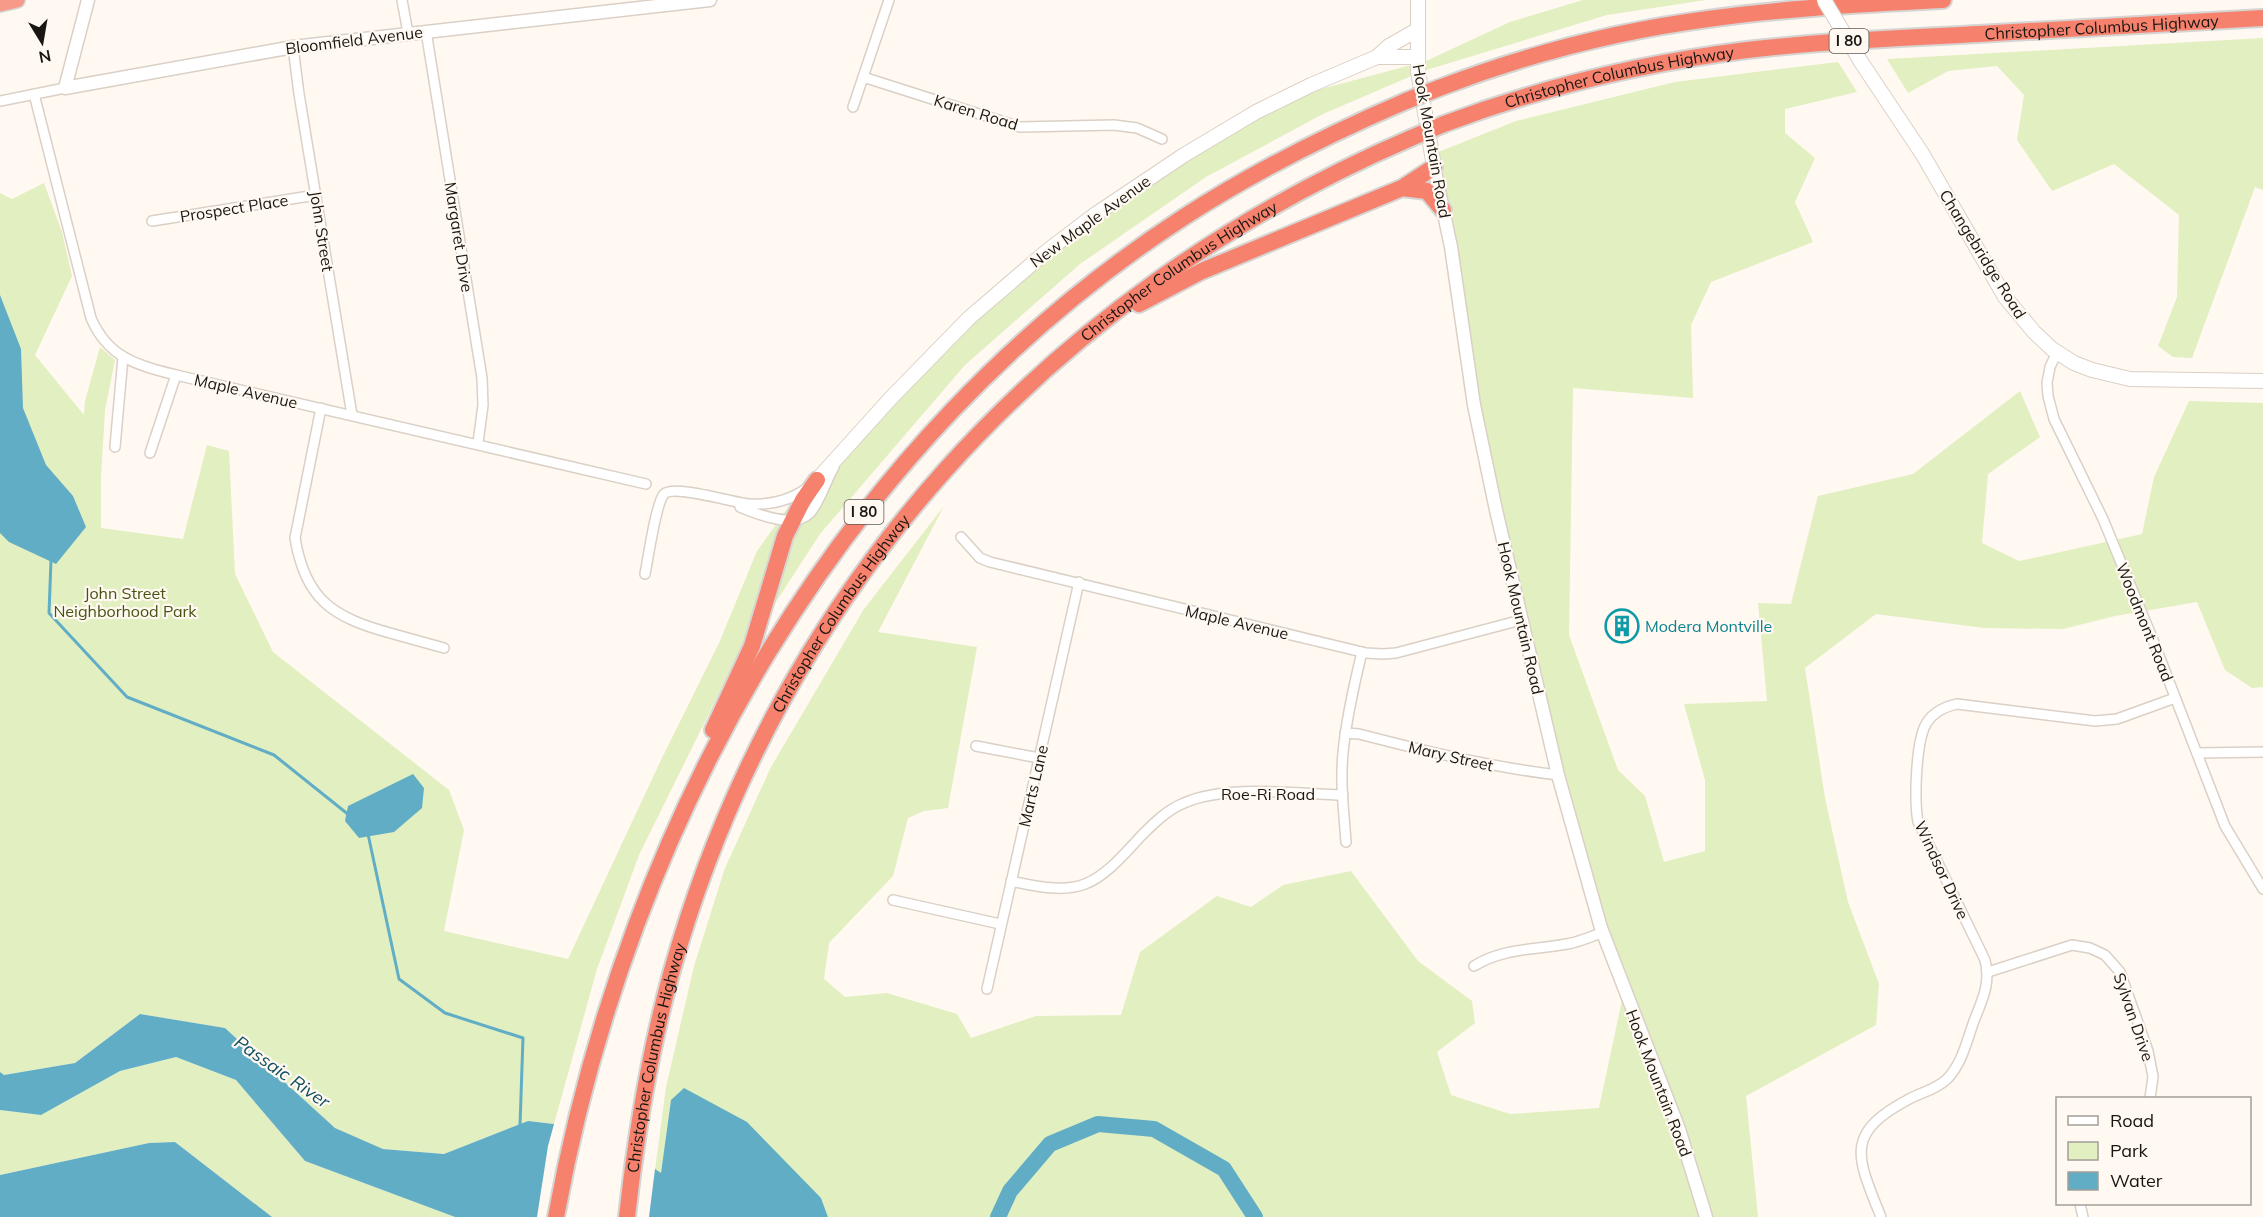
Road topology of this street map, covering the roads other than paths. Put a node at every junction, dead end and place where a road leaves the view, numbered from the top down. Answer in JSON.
{"nodes":[{"id":1,"x":17,"y":0,"type":"edge"},
{"id":2,"x":88,"y":0,"type":"edge"},
{"id":3,"x":402,"y":0,"type":"edge"},
{"id":4,"x":710,"y":0,"type":"edge"},
{"id":5,"x":890,"y":0,"type":"edge"},
{"id":6,"x":1418,"y":0,"type":"edge"},
{"id":7,"x":1824,"y":0,"type":"edge"},
{"id":8,"x":1943,"y":0,"type":"edge"},
{"id":9,"x":0,"y":4,"type":"edge"},
{"id":10,"x":2263,"y":18,"type":"edge"},
{"id":11,"x":1417,"y":30,"type":"junction"},
{"id":12,"x":426,"y":31,"type":"junction"},
{"id":13,"x":408,"y":33,"type":"junction"},
{"id":14,"x":293,"y":47,"type":"junction"},
{"id":15,"x":1377,"y":57,"type":"junction"},
{"id":16,"x":1417,"y":57,"type":"junction"},
{"id":17,"x":863,"y":77,"type":"junction"},
{"id":18,"x":65,"y":88,"type":"junction"},
{"id":19,"x":34,"y":94,"type":"junction"},
{"id":20,"x":0,"y":101,"type":"edge"},
{"id":21,"x":853,"y":106,"type":"dead end"},
{"id":22,"x":1162,"y":139,"type":"dead end"},
{"id":23,"x":1434,"y":167,"type":"junction"},
{"id":24,"x":1402,"y":188,"type":"junction"},
{"id":25,"x":316,"y":195,"type":"junction"},
{"id":26,"x":1443,"y":210,"type":"junction"},
{"id":27,"x":152,"y":221,"type":"dead end"},
{"id":28,"x":2057,"y":352,"type":"junction"},
{"id":29,"x":1061,"y":355,"type":"junction"},
{"id":30,"x":123,"y":357,"type":"junction"},
{"id":31,"x":176,"y":375,"type":"junction"},
{"id":32,"x":2263,"y":381,"type":"edge"},
{"id":33,"x":321,"y":408,"type":"junction"},
{"id":34,"x":352,"y":415,"type":"junction"},
{"id":35,"x":478,"y":443,"type":"junction"},
{"id":36,"x":115,"y":447,"type":"dead end"},
{"id":37,"x":848,"y":447,"type":"junction"},
{"id":38,"x":150,"y":453,"type":"dead end"},
{"id":39,"x":817,"y":480,"type":"junction"},
{"id":40,"x":646,"y":484,"type":"dead end"},
{"id":41,"x":723,"y":501,"type":"junction"},
{"id":42,"x":792,"y":521,"type":"junction"},
{"id":43,"x":961,"y":537,"type":"dead end"},
{"id":44,"x":645,"y":574,"type":"dead end"},
{"id":45,"x":1079,"y":582,"type":"junction"},
{"id":46,"x":1521,"y":620,"type":"junction"},
{"id":47,"x":444,"y":648,"type":"dead end"},
{"id":48,"x":1362,"y":652,"type":"junction"},
{"id":49,"x":2175,"y":698,"type":"junction"},
{"id":50,"x":1345,"y":734,"type":"junction"},
{"id":51,"x":976,"y":746,"type":"dead end"},
{"id":52,"x":2263,"y":752,"type":"edge"},
{"id":53,"x":2197,"y":753,"type":"junction"},
{"id":54,"x":1039,"y":758,"type":"junction"},
{"id":55,"x":1558,"y":775,"type":"junction"},
{"id":56,"x":1343,"y":795,"type":"junction"},
{"id":57,"x":1346,"y":842,"type":"dead end"},
{"id":58,"x":663,"y":857,"type":"junction"},
{"id":59,"x":1011,"y":881,"type":"junction"},
{"id":60,"x":2263,"y":889,"type":"edge"},
{"id":61,"x":892,"y":900,"type":"dead end"},
{"id":62,"x":1000,"y":924,"type":"junction"},
{"id":63,"x":1603,"y":932,"type":"junction"},
{"id":64,"x":1474,"y":966,"type":"dead end"},
{"id":65,"x":1988,"y":972,"type":"junction"},
{"id":66,"x":987,"y":989,"type":"dead end"},
{"id":67,"x":2150,"y":1097,"type":"edge"},
{"id":68,"x":556,"y":1217,"type":"edge"},
{"id":69,"x":627,"y":1217,"type":"edge"},
{"id":70,"x":1706,"y":1217,"type":"edge"},
{"id":71,"x":1881,"y":1217,"type":"edge"}],
"edges":[{"from":1,"to":9,"type":"highway"},
{"from":2,"to":18,"type":"street"},
{"from":3,"to":13,"type":"street"},
{"from":4,"to":12,"type":"street","name":"Bloomfield Avenue"},
{"from":5,"to":17,"type":"street"},
{"from":6,"to":11,"type":"main road","name":"Hook Mountain Road"},
{"from":7,"to":28,"type":"main road","name":"Changebridge Road","bridge":true},
{"from":8,"to":58,"type":"highway","number":"I 80","bridge":true},
{"from":10,"to":29,"type":"highway","name":"Christopher Columbus Highway","number":"I 80","bridge":true},
{"from":11,"to":15,"type":"main road","name":"New Maple Avenue"},
{"from":11,"to":16,"type":"main road","name":"Hook Mountain Road"},
{"from":12,"to":13,"type":"street","name":"Bloomfield Avenue"},
{"from":12,"to":35,"type":"street","name":"Margaret Drive"},
{"from":13,"to":14,"type":"street","name":"Bloomfield Avenue"},
{"from":14,"to":18,"type":"street","name":"Bloomfield Avenue"},
{"from":14,"to":25,"type":"street","name":"John Street"},
{"from":15,"to":16,"type":"main road","name":"New Maple Avenue"},
{"from":15,"to":37,"type":"main road","name":"New Maple Avenue"},
{"from":16,"to":23,"type":"main road","name":"Hook Mountain Road"},
{"from":17,"to":21,"type":"street"},
{"from":17,"to":22,"type":"street","name":"Karen Road"},
{"from":18,"to":19,"type":"street","name":"Bloomfield Avenue"},
{"from":19,"to":20,"type":"street","name":"Bloomfield Avenue"},
{"from":19,"to":30,"type":"street","name":"Maple Avenue"},
{"from":23,"to":24,"type":"highway"},
{"from":23,"to":26,"type":"street","name":"Hook Mountain Road"},
{"from":24,"to":26,"type":"highway"},
{"from":24,"to":29,"type":"highway"},
{"from":25,"to":27,"type":"street","name":"Prospect Place"},
{"from":25,"to":34,"type":"street","name":"John Street"},
{"from":26,"to":46,"type":"street","name":"Hook Mountain Road"},
{"from":28,"to":32,"type":"main road","name":"Changebridge Road"},
{"from":28,"to":49,"type":"street","name":"Woodmont Road"},
{"from":29,"to":69,"type":"highway","name":"Christopher Columbus Highway","number":"I 80"},
{"from":30,"to":31,"type":"street","name":"Maple Avenue"},
{"from":30,"to":36,"type":"street"},
{"from":31,"to":33,"type":"street","name":"Maple Avenue"},
{"from":31,"to":38,"type":"street"},
{"from":33,"to":34,"type":"street","name":"Maple Avenue"},
{"from":33,"to":47,"type":"street"},
{"from":34,"to":35,"type":"street","name":"Maple Avenue"},
{"from":35,"to":40,"type":"street","name":"Maple Avenue"},
{"from":37,"to":39,"type":"main road","name":"New Maple Avenue"},
{"from":37,"to":42,"type":"street","name":"New Maple Avenue"},
{"from":39,"to":41,"type":"street"},
{"from":39,"to":42,"type":"highway"},
{"from":41,"to":42,"type":"street"},
{"from":41,"to":44,"type":"street"},
{"from":42,"to":58,"type":"highway"},
{"from":43,"to":45,"type":"street","name":"Maple Avenue"},
{"from":45,"to":48,"type":"street","name":"Maple Avenue"},
{"from":45,"to":54,"type":"street","name":"Marts Lane"},
{"from":46,"to":48,"type":"street","name":"Maple Avenue"},
{"from":46,"to":55,"type":"street","name":"Hook Mountain Road"},
{"from":48,"to":50,"type":"street"},
{"from":49,"to":53,"type":"street","name":"Woodmont Road"},
{"from":49,"to":65,"type":"street","name":"Windsor Drive"},
{"from":50,"to":55,"type":"street","name":"Mary Street"},
{"from":50,"to":56,"type":"street"},
{"from":51,"to":54,"type":"street"},
{"from":52,"to":53,"type":"street"},
{"from":53,"to":60,"type":"street","name":"Woodmont Road"},
{"from":54,"to":59,"type":"street","name":"Marts Lane"},
{"from":55,"to":63,"type":"street","name":"Hook Mountain Road"},
{"from":56,"to":57,"type":"street"},
{"from":56,"to":59,"type":"street","name":"Roe-Ri Road"},
{"from":58,"to":68,"type":"highway","number":"I 80"},
{"from":59,"to":62,"type":"street","name":"Marts Lane"},
{"from":61,"to":62,"type":"street"},
{"from":62,"to":66,"type":"street","name":"Marts Lane"},
{"from":63,"to":64,"type":"street"},
{"from":63,"to":70,"type":"street","name":"Hook Mountain Road"},
{"from":65,"to":67,"type":"street","name":"Sylvan Drive"},
{"from":65,"to":71,"type":"street"}]}
